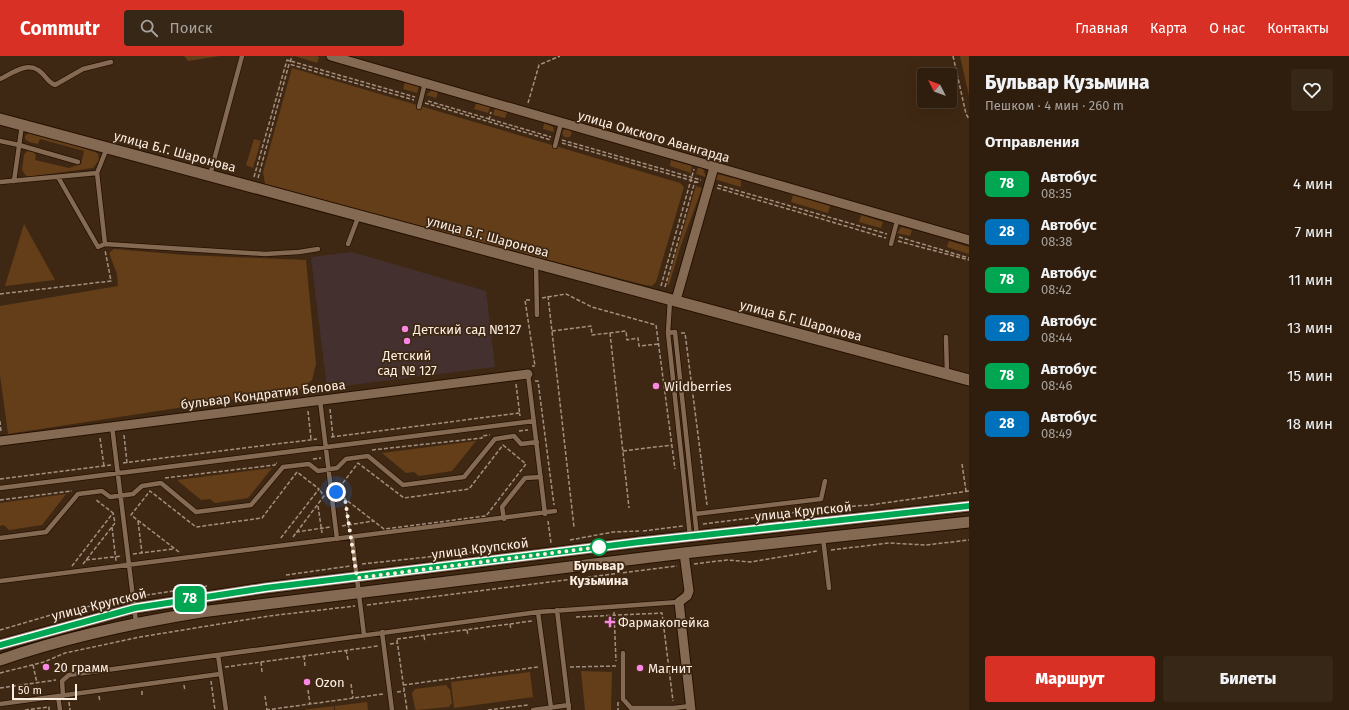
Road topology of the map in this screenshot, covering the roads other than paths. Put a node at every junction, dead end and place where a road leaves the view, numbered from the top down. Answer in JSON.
{"nodes":[{"id":1,"x":242,"y":56,"type":"edge"},
{"id":2,"x":331,"y":56,"type":"edge"},
{"id":3,"x":112,"y":62,"type":"dead end"},
{"id":4,"x":0,"y":79,"type":"edge"},
{"id":5,"x":425,"y":83,"type":"junction"},
{"id":6,"x":420,"y":102,"type":"road end"},
{"id":7,"x":0,"y":119,"type":"edge"},
{"id":8,"x":561,"y":123,"type":"junction"},
{"id":9,"x":22,"y":125,"type":"junction"},
{"id":10,"x":0,"y":141,"type":"edge"},
{"id":11,"x":556,"y":142,"type":"road end"},
{"id":12,"x":19,"y":144,"type":"junction"},
{"id":13,"x":108,"y":147,"type":"junction"},
{"id":14,"x":78,"y":162,"type":"dead end"},
{"id":15,"x":714,"y":168,"type":"junction"},
{"id":16,"x":97,"y":173,"type":"junction"},
{"id":17,"x":210,"y":175,"type":"junction"},
{"id":18,"x":58,"y":177,"type":"junction"},
{"id":19,"x":14,"y":180,"type":"junction"},
{"id":20,"x":0,"y":182,"type":"edge"},
{"id":21,"x":359,"y":215,"type":"junction"},
{"id":22,"x":897,"y":221,"type":"junction"},
{"id":23,"x":892,"y":240,"type":"road end"},
{"id":24,"x":969,"y":240,"type":"edge"},
{"id":25,"x":105,"y":244,"type":"junction"},
{"id":26,"x":348,"y":244,"type":"dead end"},
{"id":27,"x":318,"y":249,"type":"dead end"},
{"id":28,"x":536,"y":264,"type":"junction"},
{"id":29,"x":667,"y":298,"type":"junction"},
{"id":30,"x":537,"y":315,"type":"dead end"},
{"id":31,"x":668,"y":333,"type":"junction"},
{"id":32,"x":946,"y":337,"type":"dead end"},
{"id":33,"x":528,"y":374,"type":"joint"},
{"id":34,"x":947,"y":374,"type":"junction"},
{"id":35,"x":969,"y":380,"type":"edge"},
{"id":36,"x":320,"y":400,"type":"junction"},
{"id":37,"x":534,"y":421,"type":"junction"},
{"id":38,"x":112,"y":426,"type":"junction"},
{"id":39,"x":1,"y":440,"type":"edge"},
{"id":40,"x":537,"y":442,"type":"junction"},
{"id":41,"x":326,"y":447,"type":"junction"},
{"id":42,"x":329,"y":469,"type":"junction"},
{"id":43,"x":118,"y":474,"type":"junction"},
{"id":44,"x":541,"y":477,"type":"junction"},
{"id":45,"x":825,"y":481,"type":"dead end"},
{"id":46,"x":0,"y":488,"type":"edge"},
{"id":47,"x":121,"y":495,"type":"junction"},
{"id":48,"x":969,"y":505,"type":"edge"},
{"id":49,"x":554,"y":511,"type":"road end"},
{"id":50,"x":695,"y":514,"type":"junction"},
{"id":51,"x":547,"y":516,"type":"junction"},
{"id":52,"x":504,"y":519,"type":"junction"},
{"id":53,"x":966,"y":523,"type":"edge"},
{"id":54,"x":694,"y":537,"type":"junction"},
{"id":55,"x":0,"y":538,"type":"edge"},
{"id":56,"x":351,"y":538,"type":"junction"},
{"id":57,"x":823,"y":538,"type":"junction"},
{"id":58,"x":337,"y":540,"type":"junction"},
{"id":59,"x":684,"y":553,"type":"junction"},
{"id":60,"x":129,"y":565,"type":"junction"},
{"id":61,"x":357,"y":578,"type":"junction"},
{"id":62,"x":0,"y":581,"type":"edge"},
{"id":63,"x":829,"y":588,"type":"dead end"},
{"id":64,"x":359,"y":592,"type":"junction"},
{"id":65,"x":679,"y":602,"type":"junction"},
{"id":66,"x":135,"y":608,"type":"junction"},
{"id":67,"x":557,"y":610,"type":"junction"},
{"id":68,"x":538,"y":612,"type":"junction"},
{"id":69,"x":136,"y":622,"type":"junction"},
{"id":70,"x":382,"y":632,"type":"junction"},
{"id":71,"x":364,"y":635,"type":"junction"},
{"id":72,"x":0,"y":645,"type":"edge"},
{"id":73,"x":623,"y":653,"type":"dead end"},
{"id":74,"x":218,"y":654,"type":"junction"},
{"id":75,"x":0,"y":660,"type":"edge"},
{"id":76,"x":220,"y":674,"type":"junction"},
{"id":77,"x":61,"y":696,"type":"junction"},
{"id":78,"x":0,"y":704,"type":"edge"},
{"id":79,"x":551,"y":708,"type":"junction"},
{"id":80,"x":569,"y":708,"type":"edge"},
{"id":81,"x":690,"y":708,"type":"edge"},
{"id":82,"x":60,"y":710,"type":"edge"},
{"id":83,"x":226,"y":710,"type":"edge"},
{"id":84,"x":392,"y":710,"type":"edge"},
{"id":85,"x":533,"y":710,"type":"edge"}],
"edges":[{"from":1,"to":17,"type":"lane"},
{"from":2,"to":5,"type":"street","name":"улица Омского Авангарда"},
{"from":3,"to":4,"type":"lane"},
{"from":5,"to":6,"type":"lane"},
{"from":5,"to":8,"type":"street","name":"улица Омского Авангарда"},
{"from":7,"to":9,"type":"main road","name":"улица Б.Г. Шаронова"},
{"from":8,"to":11,"type":"lane"},
{"from":8,"to":15,"type":"street","name":"улица Омского Авангарда"},
{"from":9,"to":12,"type":"lane"},
{"from":9,"to":13,"type":"main road","name":"улица Б.Г. Шаронова"},
{"from":10,"to":12,"type":"lane"},
{"from":12,"to":14,"type":"lane"},
{"from":12,"to":19,"type":"lane"},
{"from":13,"to":16,"type":"lane"},
{"from":13,"to":17,"type":"main road","name":"улица Б.Г. Шаронова"},
{"from":15,"to":22,"type":"street","name":"улица Омского Авангарда"},
{"from":15,"to":29,"type":"street"},
{"from":16,"to":18,"type":"lane"},
{"from":16,"to":25,"type":"lane"},
{"from":17,"to":21,"type":"main road","name":"улица Б.Г. Шаронова"},
{"from":18,"to":19,"type":"lane"},
{"from":18,"to":25,"type":"lane"},
{"from":19,"to":20,"type":"lane"},
{"from":21,"to":26,"type":"lane"},
{"from":21,"to":28,"type":"main road","name":"улица Б.Г. Шаронова"},
{"from":22,"to":23,"type":"lane"},
{"from":22,"to":24,"type":"street","name":"улица Омского Авангарда"},
{"from":25,"to":27,"type":"lane"},
{"from":28,"to":29,"type":"main road","name":"улица Б.Г. Шаронова"},
{"from":28,"to":30,"type":"lane"},
{"from":29,"to":31,"type":"lane"},
{"from":29,"to":34,"type":"main road","name":"улица Б.Г. Шаронова"},
{"from":31,"to":50,"type":"lane"},
{"from":31,"to":54,"type":"lane"},
{"from":32,"to":34,"type":"lane"},
{"from":33,"to":36,"type":"street","name":"бульвар Кондратия Белова"},
{"from":33,"to":37,"type":"lane"},
{"from":34,"to":35,"type":"main road","name":"улица Б.Г. Шаронова"},
{"from":36,"to":38,"type":"street","name":"бульвар Кондратия Белова"},
{"from":36,"to":41,"type":"lane"},
{"from":37,"to":40,"type":"lane"},
{"from":37,"to":41,"type":"lane"},
{"from":38,"to":39,"type":"street","name":"бульвар Кондратия Белова"},
{"from":38,"to":43,"type":"lane"},
{"from":40,"to":42,"type":"lane"},
{"from":40,"to":44,"type":"lane"},
{"from":41,"to":42,"type":"lane"},
{"from":41,"to":43,"type":"lane"},
{"from":42,"to":47,"type":"lane"},
{"from":42,"to":58,"type":"lane"},
{"from":43,"to":46,"type":"lane"},
{"from":43,"to":47,"type":"lane"},
{"from":44,"to":51,"type":"lane"},
{"from":44,"to":52,"type":"lane"},
{"from":45,"to":50,"type":"lane"},
{"from":47,"to":55,"type":"lane"},
{"from":47,"to":60,"type":"lane"},
{"from":48,"to":54,"type":"main road","name":"улица Крупской"},
{"from":49,"to":51,"type":"lane"},
{"from":50,"to":54,"type":"lane"},
{"from":51,"to":52,"type":"lane"},
{"from":52,"to":56,"type":"lane"},
{"from":53,"to":57,"type":"main road","name":"улица Крупской"},
{"from":54,"to":61,"type":"main road","name":"улица Крупской"},
{"from":56,"to":58,"type":"lane"},
{"from":56,"to":61,"type":"lane"},
{"from":57,"to":59,"type":"main road","name":"улица Крупской"},
{"from":57,"to":63,"type":"lane"},
{"from":58,"to":60,"type":"lane"},
{"from":59,"to":64,"type":"main road","name":"улица Крупской"},
{"from":59,"to":65,"type":"street"},
{"from":60,"to":62,"type":"lane"},
{"from":60,"to":66,"type":"lane"},
{"from":61,"to":64,"type":"lane"},
{"from":61,"to":66,"type":"main road","name":"улица Крупской"},
{"from":64,"to":69,"type":"main road","name":"улица Крупской"},
{"from":64,"to":71,"type":"lane"},
{"from":65,"to":67,"type":"lane"},
{"from":65,"to":81,"type":"street"},
{"from":66,"to":69,"type":"lane"},
{"from":66,"to":72,"type":"main road","name":"улица Крупской"},
{"from":67,"to":68,"type":"lane"},
{"from":67,"to":80,"type":"lane"},
{"from":68,"to":70,"type":"lane"},
{"from":68,"to":79,"type":"lane"},
{"from":69,"to":75,"type":"main road","name":"улица Крупской"},
{"from":70,"to":71,"type":"lane"},
{"from":70,"to":84,"type":"lane"},
{"from":71,"to":74,"type":"lane"},
{"from":73,"to":81,"type":"lane"},
{"from":74,"to":76,"type":"lane"},
{"from":74,"to":77,"type":"lane"},
{"from":76,"to":77,"type":"lane"},
{"from":76,"to":83,"type":"lane"},
{"from":77,"to":78,"type":"lane"},
{"from":77,"to":82,"type":"lane"},
{"from":79,"to":80,"type":"lane"},
{"from":79,"to":85,"type":"lane"}]}
